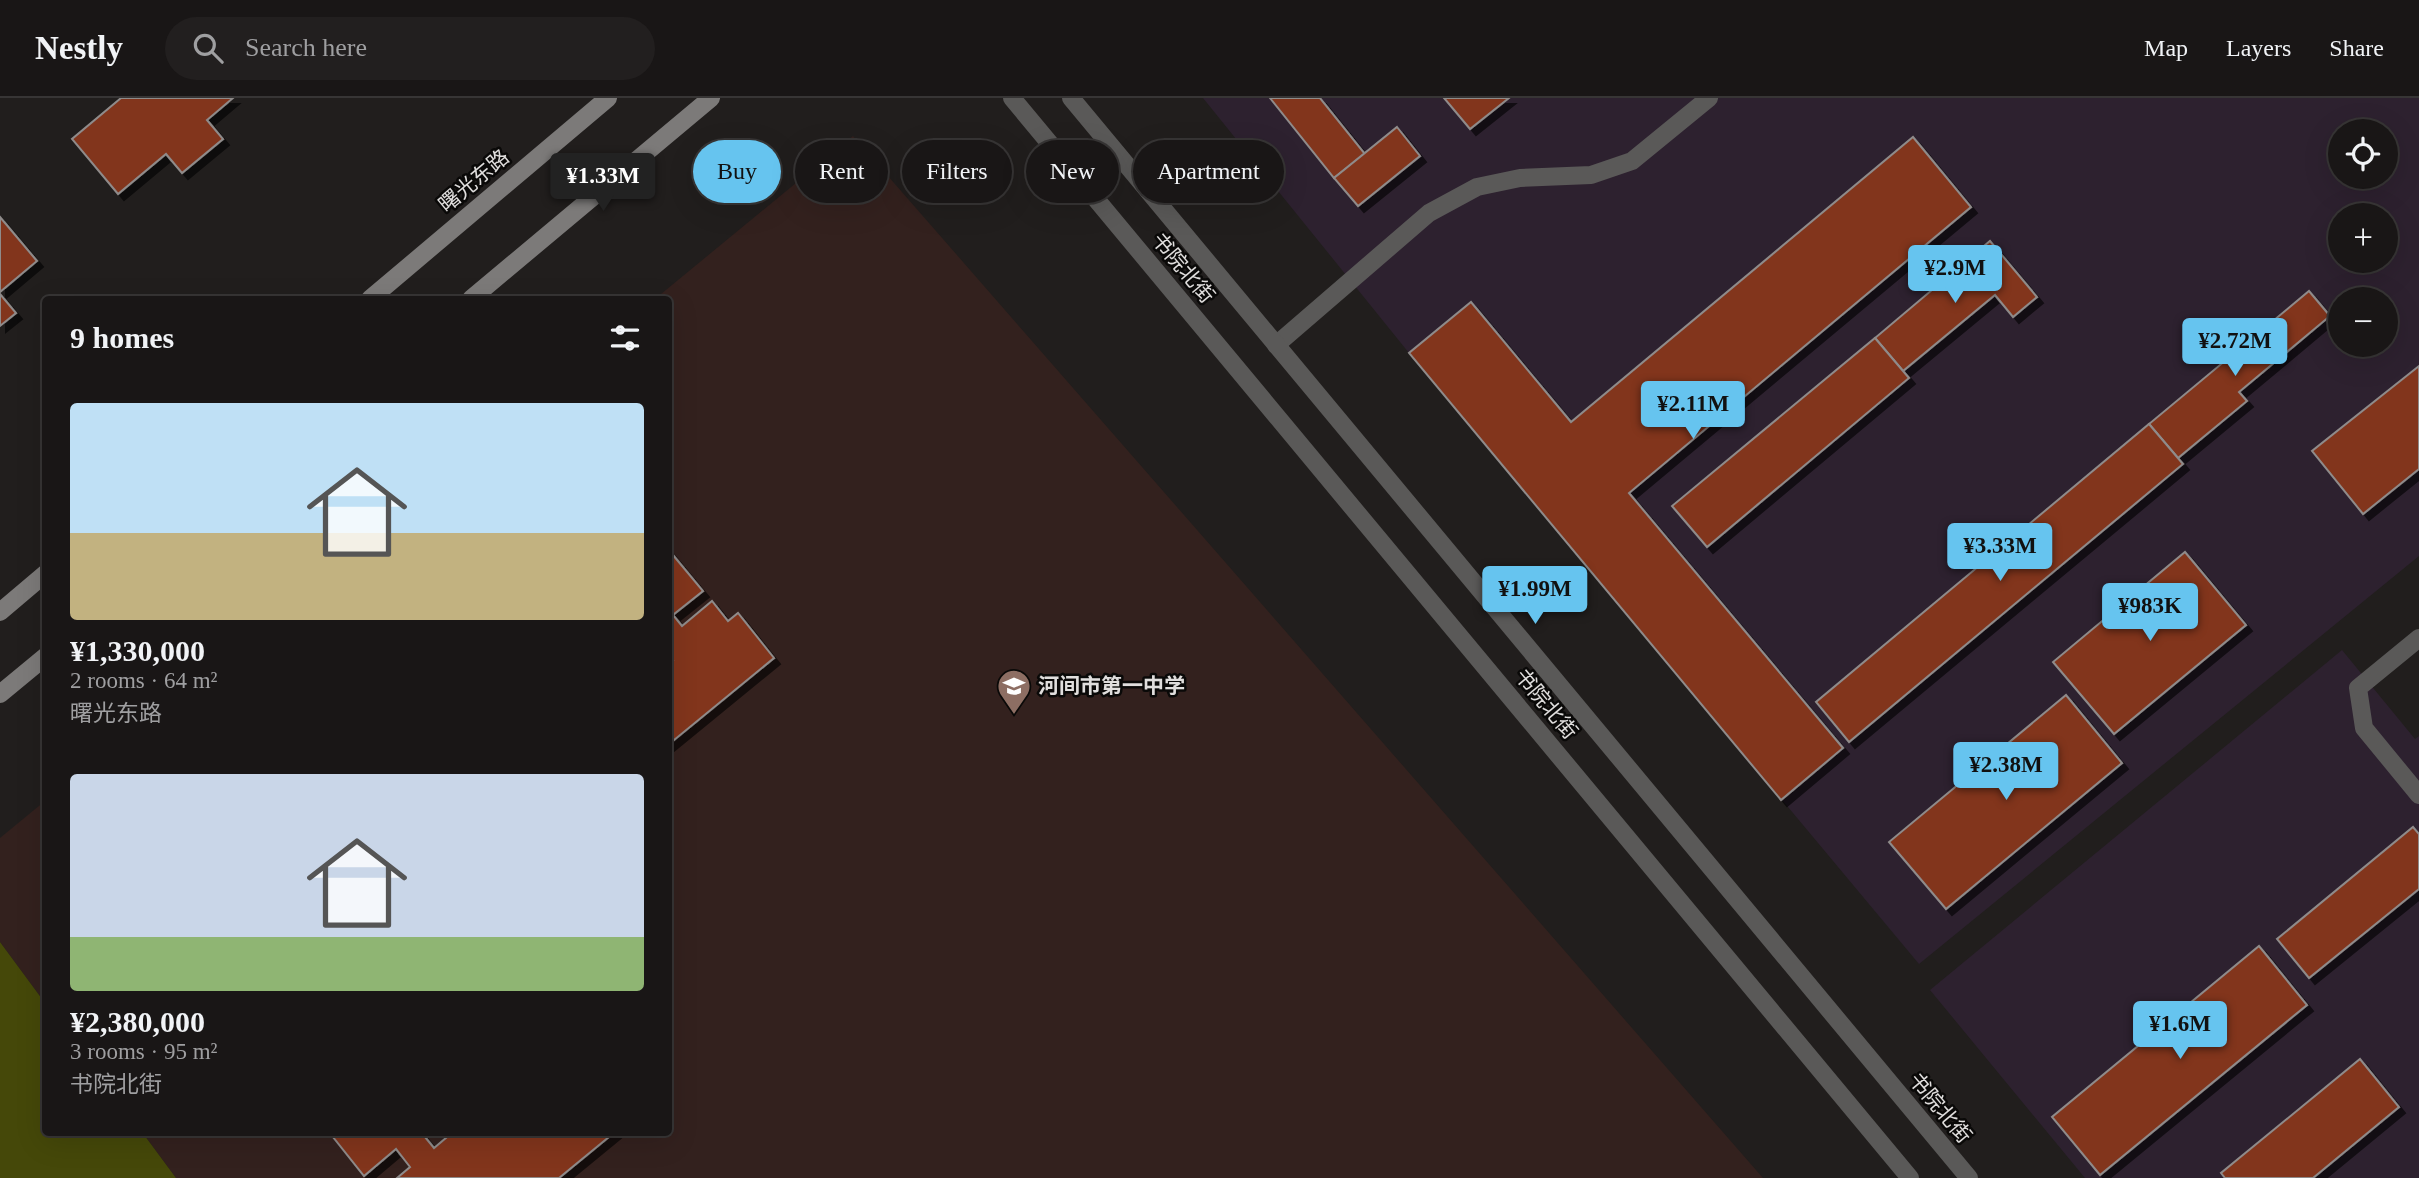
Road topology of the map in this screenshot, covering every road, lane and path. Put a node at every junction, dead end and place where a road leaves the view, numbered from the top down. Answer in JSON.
{"nodes":[{"id":1,"x":608,"y":98,"type":"edge"},
{"id":2,"x":711,"y":98,"type":"edge"},
{"id":3,"x":1012,"y":98,"type":"edge"},
{"id":4,"x":1071,"y":98,"type":"edge"},
{"id":5,"x":1709,"y":98,"type":"edge"},
{"id":6,"x":374,"y":296,"type":"edge"},
{"id":7,"x":475,"y":296,"type":"edge"},
{"id":8,"x":1276,"y":345,"type":"junction"},
{"id":9,"x":42,"y":576,"type":"edge"},
{"id":10,"x":0,"y":612,"type":"edge"},
{"id":11,"x":2419,"y":638,"type":"edge"},
{"id":12,"x":42,"y":659,"type":"edge"},
{"id":13,"x":0,"y":694,"type":"edge"},
{"id":14,"x":2418,"y":791,"type":"edge"},
{"id":15,"x":1910,"y":1178,"type":"edge"},
{"id":16,"x":1969,"y":1178,"type":"edge"}],
"edges":[{"from":1,"to":6,"type":"main road","name":"曙光东路"},
{"from":2,"to":7,"type":"main road"},
{"from":3,"to":15,"type":"street","name":"书院北街"},
{"from":4,"to":8,"type":"street","name":"书院北街"},
{"from":5,"to":8,"type":"street"},
{"from":8,"to":16,"type":"street","name":"书院北街"},
{"from":9,"to":10,"type":"main road"},
{"from":11,"to":14,"type":"street"},
{"from":12,"to":13,"type":"main road"}]}
